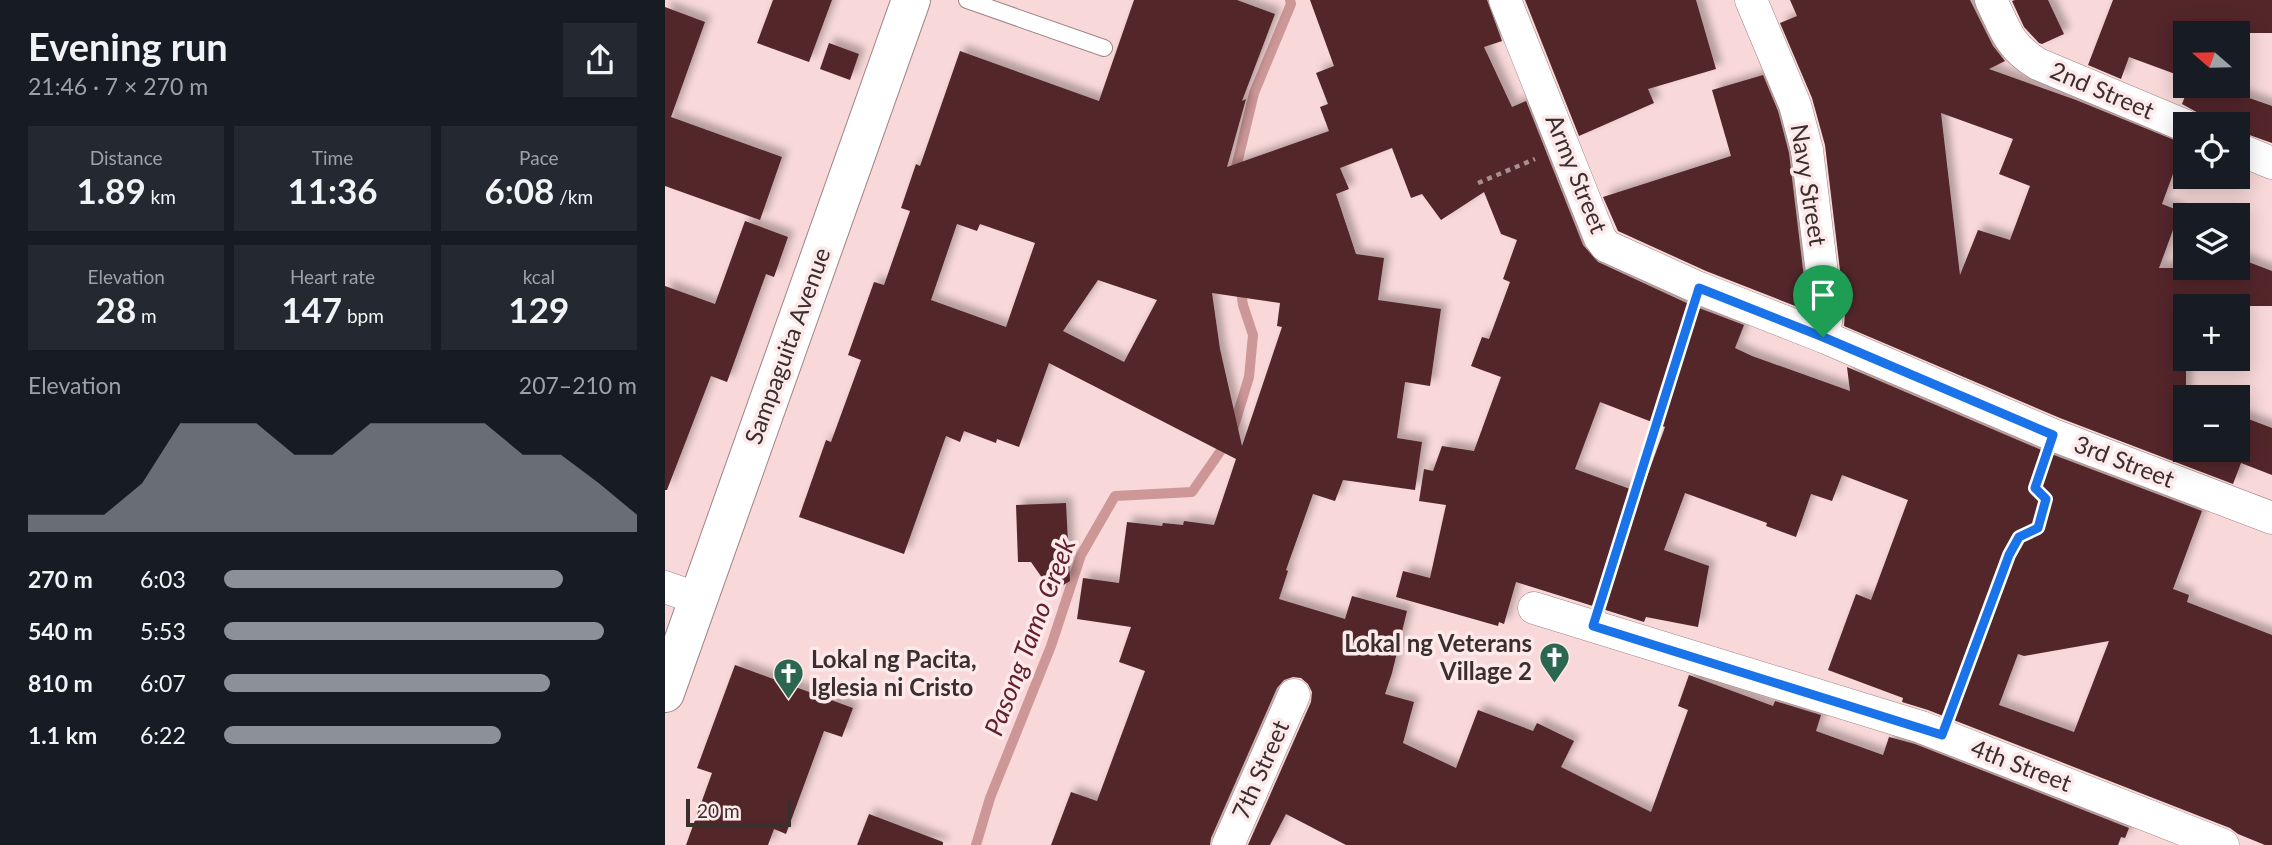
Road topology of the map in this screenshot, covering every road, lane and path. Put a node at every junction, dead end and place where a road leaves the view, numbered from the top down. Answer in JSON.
{"nodes":[{"id":1,"x":911,"y":0,"type":"edge"},
{"id":2,"x":967,"y":0,"type":"edge"},
{"id":3,"x":1506,"y":0,"type":"edge"},
{"id":4,"x":1751,"y":0,"type":"edge"},
{"id":5,"x":1991,"y":0,"type":"edge"},
{"id":6,"x":1104,"y":48,"type":"dead end"},
{"id":7,"x":2173,"y":121,"type":"edge"},
{"id":8,"x":1565,"y":146,"type":"junction"},
{"id":9,"x":2250,"y":154,"type":"edge"},
{"id":10,"x":2272,"y":163,"type":"edge"},
{"id":11,"x":1478,"y":183,"type":"dead end"},
{"id":12,"x":1699,"y":288,"type":"junction"},
{"id":13,"x":1823,"y":337,"type":"junction"},
{"id":14,"x":2053,"y":435,"type":"junction"},
{"id":15,"x":2272,"y":518,"type":"edge"},
{"id":16,"x":682,"y":593,"type":"edge"},
{"id":17,"x":1534,"y":608,"type":"dead end"},
{"id":18,"x":1593,"y":626,"type":"junction"},
{"id":19,"x":665,"y":693,"type":"edge"},
{"id":20,"x":1294,"y":695,"type":"dead end"},
{"id":21,"x":1942,"y":735,"type":"junction"},
{"id":22,"x":1228,"y":845,"type":"edge"},
{"id":23,"x":2223,"y":845,"type":"edge"}],
"edges":[{"from":1,"to":16,"type":"street","name":"Sampaguita Avenue"},
{"from":2,"to":6,"type":"lane"},
{"from":3,"to":8,"type":"street","name":"Army Street"},
{"from":4,"to":13,"type":"street","name":"Navy Street"},
{"from":5,"to":7,"type":"street","name":"2nd Street"},
{"from":8,"to":11,"type":"path"},
{"from":8,"to":12,"type":"street","name":"Army Street"},
{"from":9,"to":10,"type":"street"},
{"from":12,"to":13,"type":"street","name":"Army Street"},
{"from":12,"to":18,"type":"path"},
{"from":13,"to":14,"type":"street","name":"3rd Street"},
{"from":14,"to":15,"type":"street","name":"3rd Street"},
{"from":14,"to":21,"type":"path"},
{"from":16,"to":19,"type":"street","name":"Sampaguita Avenue"},
{"from":17,"to":18,"type":"street","name":"4th Street"},
{"from":18,"to":21,"type":"street","name":"4th Street"},
{"from":20,"to":22,"type":"street","name":"7th Street"},
{"from":21,"to":23,"type":"street","name":"4th Street"}]}
